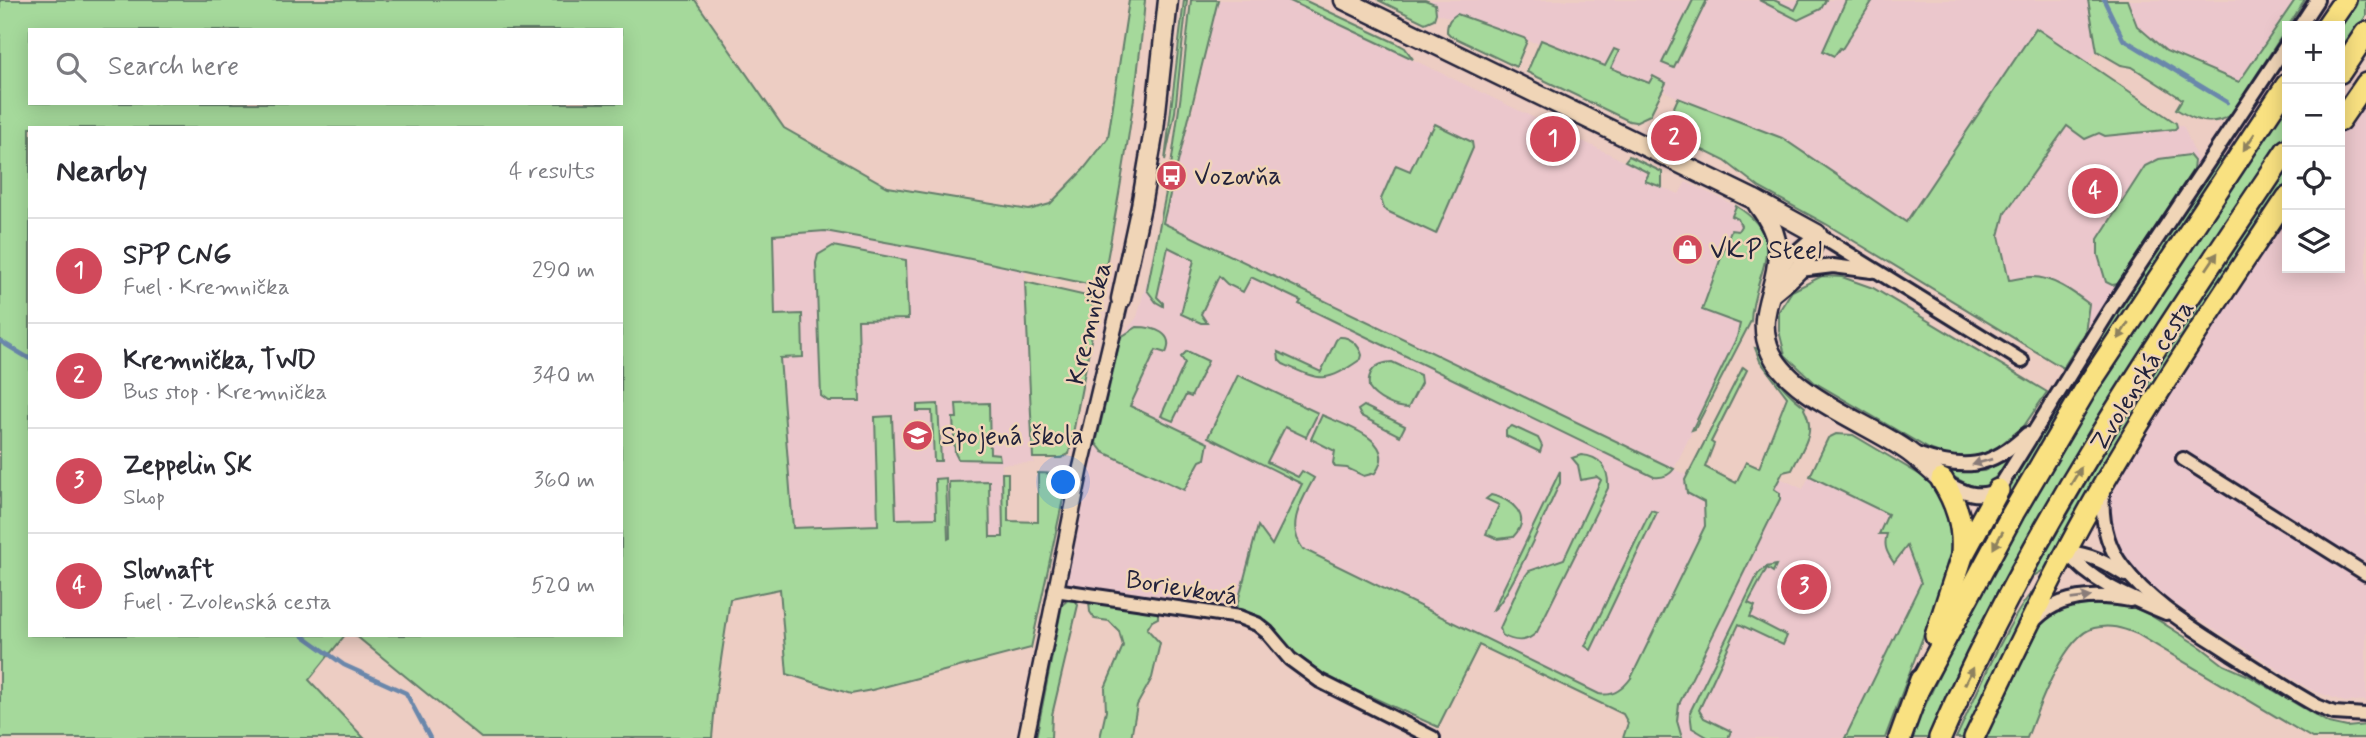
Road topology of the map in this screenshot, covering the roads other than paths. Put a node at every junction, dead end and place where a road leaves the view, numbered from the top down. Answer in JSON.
{"nodes":[{"id":1,"x":1168,"y":0,"type":"edge"},
{"id":2,"x":1344,"y":0,"type":"edge"},
{"id":3,"x":2317,"y":0,"type":"edge"},
{"id":4,"x":2344,"y":0,"type":"edge"},
{"id":5,"x":2303,"y":21,"type":"edge"},
{"id":6,"x":2330,"y":21,"type":"edge"},
{"id":7,"x":2366,"y":33,"type":"edge"},
{"id":8,"x":2282,"y":52,"type":"edge"},
{"id":9,"x":2345,"y":64,"type":"edge"},
{"id":10,"x":2366,"y":83,"type":"edge"},
{"id":11,"x":2282,"y":93,"type":"edge"},
{"id":12,"x":2345,"y":114,"type":"edge"},
{"id":13,"x":2282,"y":157,"type":"edge"},
{"id":14,"x":1753,"y":199,"type":"junction"},
{"id":15,"x":2282,"y":205,"type":"edge"},
{"id":16,"x":1817,"y":234,"type":"junction"},
{"id":17,"x":1800,"y":270,"type":"junction"},
{"id":18,"x":1778,"y":271,"type":"junction"},
{"id":19,"x":1878,"y":272,"type":"junction"},
{"id":20,"x":1772,"y":293,"type":"junction"},
{"id":21,"x":1121,"y":299,"type":"joint"},
{"id":22,"x":2022,"y":361,"type":"dead end"},
{"id":23,"x":2038,"y":424,"type":"junction"},
{"id":24,"x":1908,"y":452,"type":"junction"},
{"id":25,"x":2182,"y":459,"type":"dead end"},
{"id":26,"x":1942,"y":480,"type":"junction"},
{"id":27,"x":2103,"y":485,"type":"junction"},
{"id":28,"x":1998,"y":490,"type":"junction"},
{"id":29,"x":2067,"y":552,"type":"junction"},
{"id":30,"x":1962,"y":556,"type":"junction"},
{"id":31,"x":2366,"y":574,"type":"edge"},
{"id":32,"x":2142,"y":588,"type":"junction"},
{"id":33,"x":1055,"y":590,"type":"junction"},
{"id":34,"x":2142,"y":603,"type":"junction"},
{"id":35,"x":2176,"y":617,"type":"junction"},
{"id":36,"x":2028,"y":626,"type":"junction"},
{"id":37,"x":1917,"y":691,"type":"junction"},
{"id":38,"x":2366,"y":715,"type":"edge"},
{"id":39,"x":1026,"y":738,"type":"edge"},
{"id":40,"x":1433,"y":738,"type":"edge"},
{"id":41,"x":1900,"y":738,"type":"edge"},
{"id":42,"x":1940,"y":738,"type":"edge"},
{"id":43,"x":1974,"y":738,"type":"edge"}],
"edges":[{"from":1,"to":21,"type":"main road","name":"Kremnička"},
{"from":2,"to":14,"type":"main road"},
{"from":3,"to":5,"type":"street"},
{"from":4,"to":6,"type":"highway"},
{"from":7,"to":9,"type":"highway"},
{"from":8,"to":23,"type":"street"},
{"from":10,"to":12,"type":"main road"},
{"from":11,"to":37,"type":"highway","one_way":true},
{"from":42,"to":13,"type":"highway","one_way":true},
{"from":14,"to":16,"type":"main road"},
{"from":14,"to":18,"type":"main road"},
{"from":15,"to":27,"type":"main road","name":"Zvolenská cesta"},
{"from":16,"to":17,"type":"main road"},
{"from":16,"to":18,"type":"street"},
{"from":16,"to":19,"type":"street"},
{"from":17,"to":19,"type":"street"},
{"from":17,"to":20,"type":"main road"},
{"from":18,"to":20,"type":"main road"},
{"from":19,"to":22,"type":"street"},
{"from":20,"to":24,"type":"main road"},
{"from":21,"to":33,"type":"street","name":"Kremnička"},
{"from":23,"to":24,"type":"street","one_way":true},
{"from":23,"to":28,"type":"street"},
{"from":24,"to":26,"type":"main road"},
{"from":25,"to":31,"type":"street"},
{"from":26,"to":28,"type":"street"},
{"from":26,"to":30,"type":"highway"},
{"from":27,"to":29,"type":"main road"},
{"from":27,"to":32,"type":"street","name":"Zvolenská cesta"},
{"from":28,"to":30,"type":"highway"},
{"from":29,"to":32,"type":"street","name":"Zvolenská cesta"},
{"from":29,"to":34,"type":"street","name":"Zvolenská cesta"},
{"from":29,"to":36,"type":"main road"},
{"from":30,"to":37,"type":"highway"},
{"from":32,"to":35,"type":"street","name":"Zvolenská cesta"},
{"from":33,"to":39,"type":"street","name":"Kremnička"},
{"from":33,"to":40,"type":"street","name":"Borievková"},
{"from":34,"to":35,"type":"street","name":"Zvolenská cesta"},
{"from":36,"to":34,"type":"street","name":"Zvolenská cesta","one_way":true},
{"from":35,"to":38,"type":"street","name":"Zvolenská cesta"},
{"from":36,"to":43,"type":"main road"},
{"from":37,"to":41,"type":"highway"}]}
